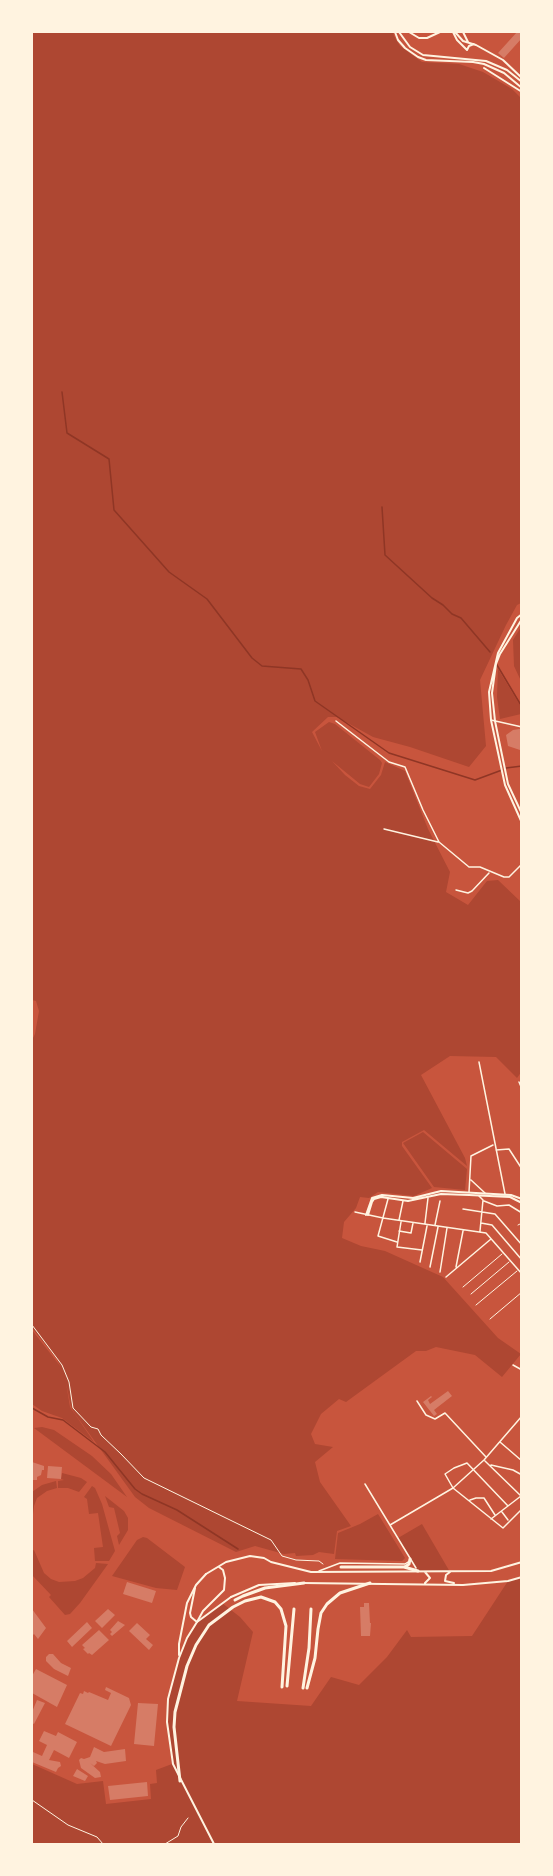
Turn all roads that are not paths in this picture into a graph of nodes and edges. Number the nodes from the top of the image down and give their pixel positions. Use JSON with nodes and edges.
{"nodes":[{"id":1,"x":394,"y":32,"type":"edge"},
{"id":2,"x":399,"y":32,"type":"edge"},
{"id":3,"x":409,"y":32,"type":"edge"},
{"id":4,"x":440,"y":32,"type":"edge"},
{"id":5,"x":454,"y":32,"type":"edge"},
{"id":6,"x":463,"y":32,"type":"edge"},
{"id":7,"x":468,"y":42,"type":"junction"},
{"id":8,"x":476,"y":45,"type":"junction"},
{"id":9,"x":484,"y":68,"type":"dead end"},
{"id":10,"x":522,"y":80,"type":"edge"},
{"id":11,"x":522,"y":88,"type":"edge"},
{"id":12,"x":522,"y":92,"type":"edge"},
{"id":13,"x":522,"y":614,"type":"edge"},
{"id":14,"x":522,"y":619,"type":"edge"},
{"id":15,"x":493,"y":720,"type":"junction"},
{"id":16,"x":336,"y":722,"type":"dead end"},
{"id":17,"x":522,"y":727,"type":"edge"},
{"id":18,"x":522,"y":814,"type":"edge"},
{"id":19,"x":522,"y":823,"type":"edge"},
{"id":20,"x":384,"y":829,"type":"dead end"},
{"id":21,"x":439,"y":842,"type":"junction"},
{"id":22,"x":522,"y":864,"type":"edge"},
{"id":23,"x":490,"y":872,"type":"junction"},
{"id":24,"x":456,"y":890,"type":"dead end"},
{"id":25,"x":478,"y":1062,"type":"dead end"},
{"id":26,"x":519,"y":1082,"type":"dead end"},
{"id":27,"x":522,"y":1089,"type":"edge"},
{"id":28,"x":494,"y":1145,"type":"junction"},
{"id":29,"x":495,"y":1150,"type":"junction"},
{"id":30,"x":522,"y":1169,"type":"edge"},
{"id":31,"x":470,"y":1180,"type":"junction"},
{"id":32,"x":469,"y":1192,"type":"junction"},
{"id":33,"x":476,"y":1194,"type":"junction"},
{"id":34,"x":486,"y":1194,"type":"junction"},
{"id":35,"x":505,"y":1195,"type":"junction"},
{"id":36,"x":428,"y":1196,"type":"junction"},
{"id":37,"x":389,"y":1197,"type":"junction"},
{"id":38,"x":403,"y":1199,"type":"junction"},
{"id":39,"x":483,"y":1200,"type":"junction"},
{"id":40,"x":440,"y":1201,"type":"dead end"},
{"id":41,"x":522,"y":1201,"type":"edge"},
{"id":42,"x":463,"y":1209,"type":"dead end"},
{"id":43,"x":355,"y":1212,"type":"dead end"},
{"id":44,"x":483,"y":1212,"type":"junction"},
{"id":45,"x":522,"y":1213,"type":"edge"},
{"id":46,"x":367,"y":1215,"type":"junction"},
{"id":47,"x":383,"y":1218,"type":"junction"},
{"id":48,"x":400,"y":1221,"type":"junction"},
{"id":49,"x":413,"y":1223,"type":"junction"},
{"id":50,"x":481,"y":1223,"type":"junction"},
{"id":51,"x":522,"y":1223,"type":"edge"},
{"id":52,"x":426,"y":1225,"type":"junction"},
{"id":53,"x":518,"y":1225,"type":"dead end"},
{"id":54,"x":436,"y":1226,"type":"junction"},
{"id":55,"x":447,"y":1228,"type":"junction"},
{"id":56,"x":463,"y":1230,"type":"junction"},
{"id":57,"x":399,"y":1231,"type":"junction"},
{"id":58,"x":480,"y":1232,"type":"junction"},
{"id":59,"x":491,"y":1239,"type":"junction"},
{"id":60,"x":397,"y":1242,"type":"junction"},
{"id":61,"x":522,"y":1245,"type":"edge"},
{"id":62,"x":422,"y":1250,"type":"junction"},
{"id":63,"x":504,"y":1252,"type":"junction"},
{"id":64,"x":522,"y":1260,"type":"edge"},
{"id":65,"x":511,"y":1261,"type":"junction"},
{"id":66,"x":420,"y":1262,"type":"dead end"},
{"id":67,"x":522,"y":1266,"type":"edge"},
{"id":68,"x":430,"y":1267,"type":"dead end"},
{"id":69,"x":456,"y":1268,"type":"junction"},
{"id":70,"x":518,"y":1270,"type":"junction"},
{"id":71,"x":440,"y":1272,"type":"dead end"},
{"id":72,"x":522,"y":1274,"type":"edge"},
{"id":73,"x":446,"y":1277,"type":"dead end"},
{"id":74,"x":463,"y":1287,"type":"dead end"},
{"id":75,"x":522,"y":1292,"type":"edge"},
{"id":76,"x":471,"y":1294,"type":"dead end"},
{"id":77,"x":476,"y":1305,"type":"dead end"},
{"id":78,"x":490,"y":1319,"type":"dead end"},
{"id":79,"x":513,"y":1365,"type":"dead end"},
{"id":80,"x":522,"y":1370,"type":"edge"},
{"id":81,"x":417,"y":1401,"type":"dead end"},
{"id":82,"x":522,"y":1416,"type":"edge"},
{"id":83,"x":500,"y":1442,"type":"junction"},
{"id":84,"x":486,"y":1459,"type":"junction"},
{"id":85,"x":522,"y":1461,"type":"edge"},
{"id":86,"x":489,"y":1464,"type":"junction"},
{"id":87,"x":474,"y":1470,"type":"junction"},
{"id":88,"x":522,"y":1475,"type":"edge"},
{"id":89,"x":365,"y":1484,"type":"dead end"},
{"id":90,"x":453,"y":1488,"type":"junction"},
{"id":91,"x":521,"y":1496,"type":"edge"},
{"id":92,"x":469,"y":1501,"type":"junction"},
{"id":93,"x":508,"y":1506,"type":"junction"},
{"id":94,"x":522,"y":1509,"type":"edge"},
{"id":95,"x":502,"y":1511,"type":"junction"},
{"id":96,"x":496,"y":1515,"type":"junction"},
{"id":97,"x":491,"y":1519,"type":"junction"},
{"id":98,"x":510,"y":1521,"type":"junction"},
{"id":99,"x":390,"y":1525,"type":"junction"},
{"id":100,"x":410,"y":1559,"type":"junction"},
{"id":101,"x":522,"y":1562,"type":"edge"},
{"id":102,"x":517,"y":1564,"type":"junction"},
{"id":103,"x":218,"y":1566,"type":"junction"},
{"id":104,"x":341,"y":1567,"type":"dead end"},
{"id":105,"x":404,"y":1567,"type":"junction"},
{"id":106,"x":522,"y":1567,"type":"edge"},
{"id":107,"x":319,"y":1571,"type":"junction"},
{"id":108,"x":418,"y":1571,"type":"junction"},
{"id":109,"x":424,"y":1572,"type":"junction"},
{"id":110,"x":450,"y":1572,"type":"junction"},
{"id":111,"x":521,"y":1577,"type":"edge"},
{"id":112,"x":304,"y":1583,"type":"junction"},
{"id":113,"x":370,"y":1583,"type":"junction"},
{"id":114,"x":422,"y":1584,"type":"junction"},
{"id":115,"x":196,"y":1585,"type":"junction"},
{"id":116,"x":457,"y":1585,"type":"junction"},
{"id":117,"x":235,"y":1600,"type":"dead end"},
{"id":118,"x":294,"y":1609,"type":"dead end"},
{"id":119,"x":310,"y":1610,"type":"dead end"},
{"id":120,"x":197,"y":1622,"type":"junction"},
{"id":121,"x":179,"y":1658,"type":"junction"},
{"id":122,"x":180,"y":1781,"type":"junction"},
{"id":123,"x":214,"y":1845,"type":"edge"}],
"edges":[{"from":1,"to":11,"type":"main road"},
{"from":2,"to":10,"type":"main road"},
{"from":3,"to":4,"type":"main road"},
{"from":5,"to":7,"type":"main road"},
{"from":5,"to":8,"type":"main road"},
{"from":6,"to":7,"type":"main road"},
{"from":7,"to":8,"type":"main road"},
{"from":8,"to":10,"type":"main road"},
{"from":9,"to":12,"type":"main road"},
{"from":13,"to":15,"type":"main road"},
{"from":14,"to":15,"type":"main road"},
{"from":15,"to":17,"type":"street"},
{"from":15,"to":18,"type":"main road"},
{"from":15,"to":19,"type":"main road"},
{"from":16,"to":21,"type":"street"},
{"from":20,"to":21,"type":"street"},
{"from":21,"to":23,"type":"street"},
{"from":22,"to":23,"type":"street"},
{"from":23,"to":24,"type":"street"},
{"from":25,"to":28,"type":"street"},
{"from":26,"to":27,"type":"street"},
{"from":28,"to":29,"type":"street"},
{"from":28,"to":31,"type":"street"},
{"from":29,"to":30,"type":"street"},
{"from":29,"to":35,"type":"street"},
{"from":31,"to":32,"type":"street"},
{"from":31,"to":34,"type":"street"},
{"from":32,"to":33,"type":"main road"},
{"from":32,"to":36,"type":"main road"},
{"from":33,"to":34,"type":"main road"},
{"from":33,"to":36,"type":"main road"},
{"from":33,"to":39,"type":"street"},
{"from":34,"to":35,"type":"main road"},
{"from":34,"to":41,"type":"main road"},
{"from":35,"to":41,"type":"main road"},
{"from":36,"to":38,"type":"main road"},
{"from":36,"to":52,"type":"street"},
{"from":37,"to":38,"type":"main road"},
{"from":37,"to":46,"type":"main road"},
{"from":37,"to":47,"type":"street"},
{"from":38,"to":48,"type":"street"},
{"from":39,"to":44,"type":"street"},
{"from":39,"to":45,"type":"street"},
{"from":40,"to":54,"type":"street"},
{"from":42,"to":44,"type":"street"},
{"from":43,"to":46,"type":"street"},
{"from":44,"to":50,"type":"street"},
{"from":44,"to":61,"type":"street"},
{"from":46,"to":47,"type":"street"},
{"from":47,"to":48,"type":"street"},
{"from":47,"to":60,"type":"street"},
{"from":48,"to":49,"type":"street"},
{"from":48,"to":57,"type":"street"},
{"from":49,"to":52,"type":"street"},
{"from":49,"to":57,"type":"street"},
{"from":50,"to":58,"type":"street"},
{"from":50,"to":64,"type":"street"},
{"from":51,"to":53,"type":"lane"},
{"from":52,"to":54,"type":"street"},
{"from":52,"to":62,"type":"street"},
{"from":54,"to":55,"type":"street"},
{"from":54,"to":68,"type":"street"},
{"from":55,"to":56,"type":"street"},
{"from":55,"to":71,"type":"street"},
{"from":56,"to":58,"type":"street"},
{"from":56,"to":69,"type":"street"},
{"from":57,"to":60,"type":"street"},
{"from":58,"to":59,"type":"street"},
{"from":59,"to":63,"type":"street"},
{"from":59,"to":69,"type":"street"},
{"from":60,"to":62,"type":"street"},
{"from":62,"to":66,"type":"street"},
{"from":63,"to":65,"type":"street"},
{"from":63,"to":74,"type":"lane"},
{"from":65,"to":70,"type":"street"},
{"from":65,"to":76,"type":"lane"},
{"from":67,"to":70,"type":"street"},
{"from":69,"to":73,"type":"street"},
{"from":70,"to":72,"type":"street"},
{"from":70,"to":77,"type":"lane"},
{"from":75,"to":78,"type":"lane"},
{"from":79,"to":80,"type":"street"},
{"from":81,"to":84,"type":"street"},
{"from":82,"to":83,"type":"street"},
{"from":83,"to":84,"type":"street"},
{"from":83,"to":85,"type":"street"},
{"from":84,"to":86,"type":"street"},
{"from":84,"to":87,"type":"street"},
{"from":86,"to":88,"type":"street"},
{"from":86,"to":91,"type":"street"},
{"from":87,"to":90,"type":"street"},
{"from":87,"to":90,"type":"street"},
{"from":87,"to":93,"type":"street"},
{"from":89,"to":99,"type":"street"},
{"from":90,"to":92,"type":"street"},
{"from":90,"to":99,"type":"street"},
{"from":91,"to":93,"type":"street"},
{"from":92,"to":96,"type":"street"},
{"from":92,"to":97,"type":"street"},
{"from":93,"to":95,"type":"street"},
{"from":94,"to":98,"type":"street"},
{"from":95,"to":96,"type":"street"},
{"from":95,"to":98,"type":"street"},
{"from":96,"to":97,"type":"street"},
{"from":97,"to":98,"type":"street"},
{"from":99,"to":100,"type":"street"},
{"from":100,"to":105,"type":"highway"},
{"from":100,"to":107,"type":"street"},
{"from":100,"to":108,"type":"street"},
{"from":101,"to":102,"type":"main road"},
{"from":102,"to":106,"type":"main road"},
{"from":102,"to":110,"type":"main road"},
{"from":103,"to":107,"type":"main road"},
{"from":103,"to":115,"type":"main road"},
{"from":103,"to":120,"type":"main road"},
{"from":104,"to":105,"type":"highway"},
{"from":105,"to":108,"type":"highway"},
{"from":107,"to":108,"type":"main road"},
{"from":108,"to":109,"type":"main road"},
{"from":109,"to":110,"type":"main road"},
{"from":109,"to":114,"type":"main road"},
{"from":110,"to":116,"type":"main road"},
{"from":111,"to":116,"type":"main road"},
{"from":112,"to":113,"type":"main road"},
{"from":112,"to":117,"type":"highway"},
{"from":112,"to":120,"type":"main road"},
{"from":113,"to":114,"type":"main road"},
{"from":113,"to":119,"type":"highway"},
{"from":114,"to":116,"type":"main road"},
{"from":115,"to":120,"type":"main road"},
{"from":115,"to":121,"type":"main road"},
{"from":118,"to":122,"type":"highway"},
{"from":120,"to":121,"type":"main road"},
{"from":121,"to":122,"type":"main road"},
{"from":122,"to":123,"type":"main road"}]}
